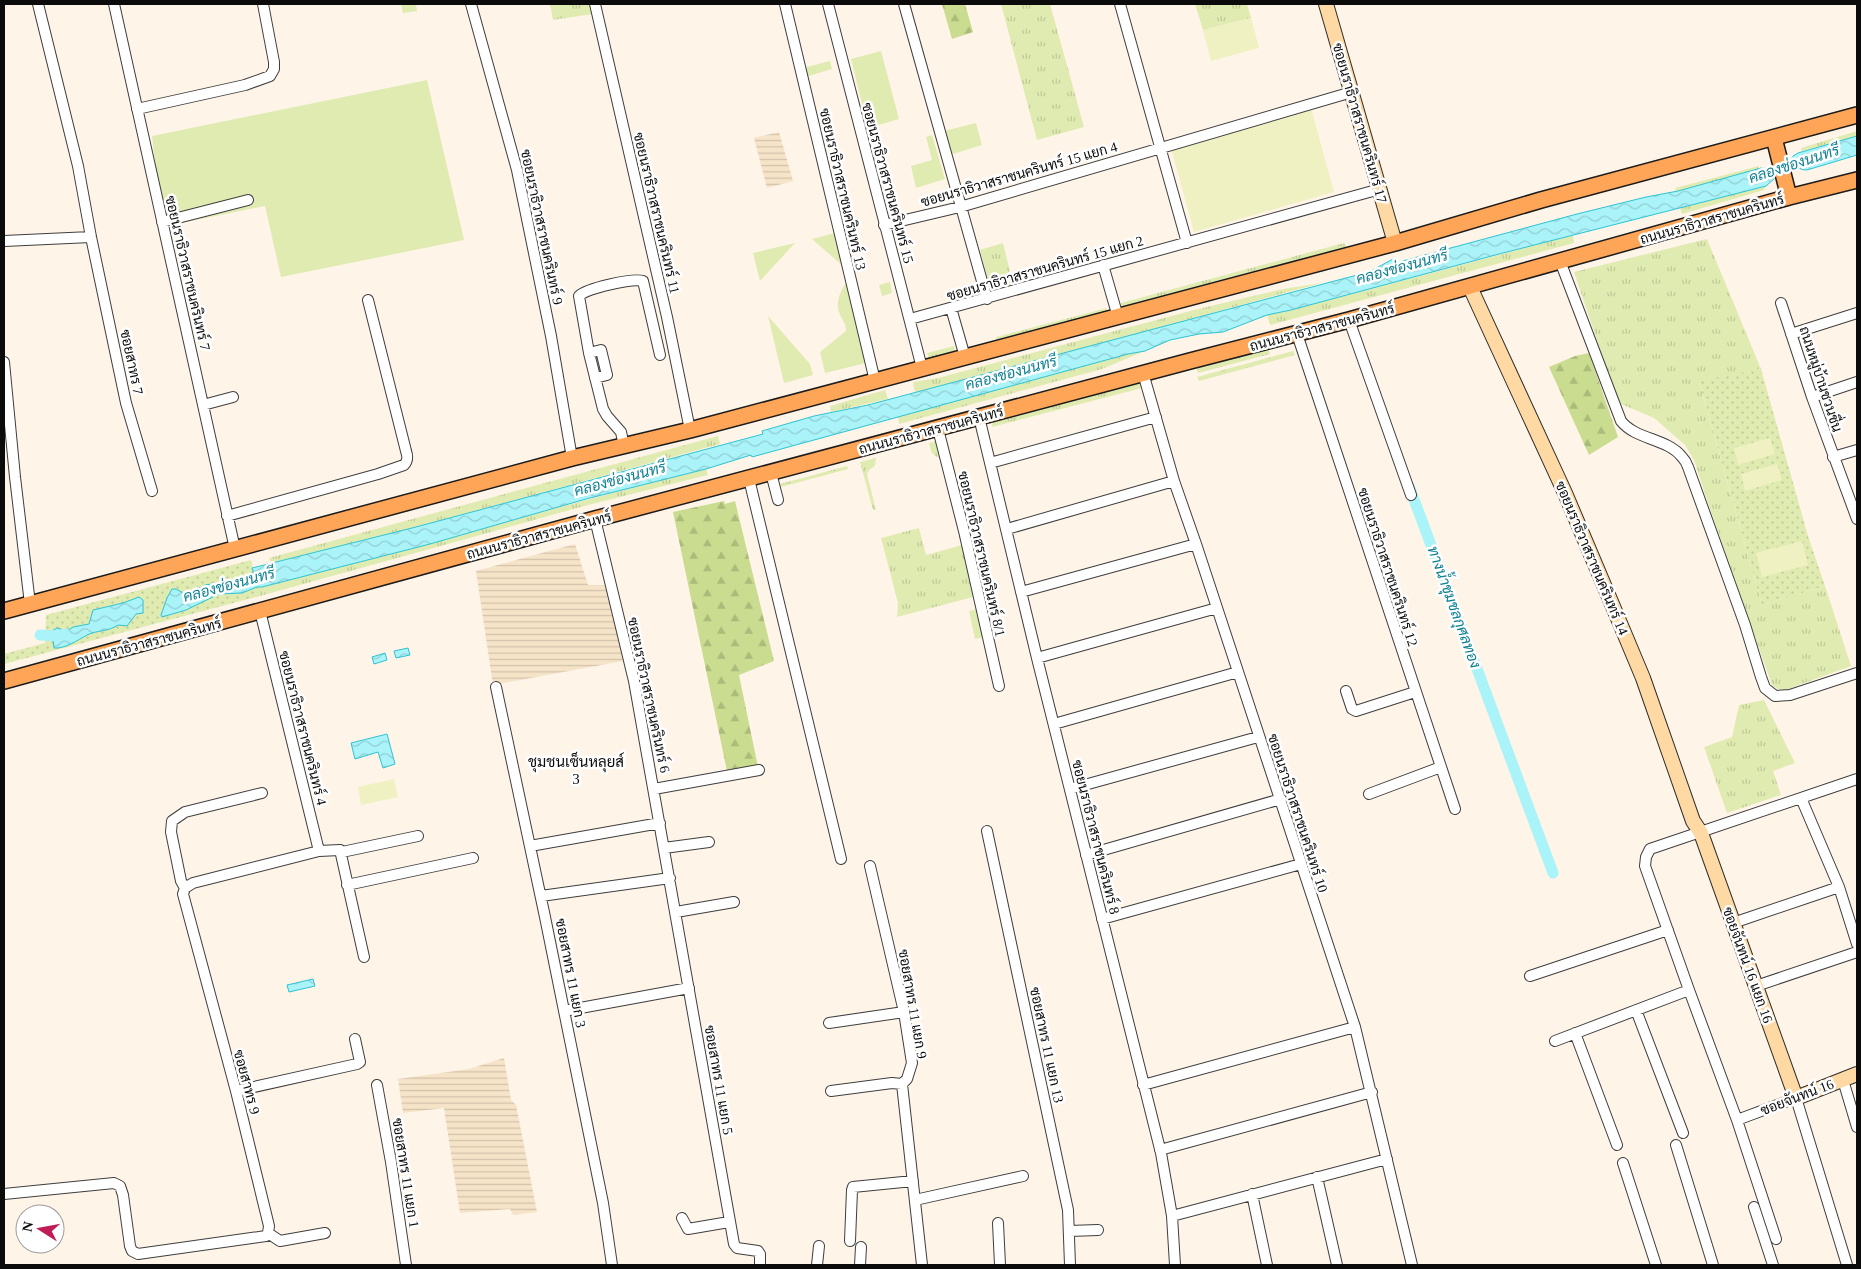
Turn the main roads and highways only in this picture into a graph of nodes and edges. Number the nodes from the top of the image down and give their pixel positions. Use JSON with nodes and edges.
{"nodes":[{"id":1,"x":1857,"y":115,"type":"edge"},
{"id":2,"x":1774,"y":138,"type":"junction"},
{"id":3,"x":1857,"y":180,"type":"edge"},
{"id":4,"x":1789,"y":197,"type":"junction"},
{"id":5,"x":4,"y":611,"type":"edge"},
{"id":6,"x":4,"y":680,"type":"edge"}],
"edges":[{"from":1,"to":2,"type":"main road"},
{"from":2,"to":4,"type":"main road"},
{"from":2,"to":5,"type":"main road"},
{"from":3,"to":4,"type":"main road","name":"ถนนนราธิวาสราชนครินทร์"},
{"from":4,"to":6,"type":"main road","name":"ถนนนราธิวาสราชนครินทร์"}]}
